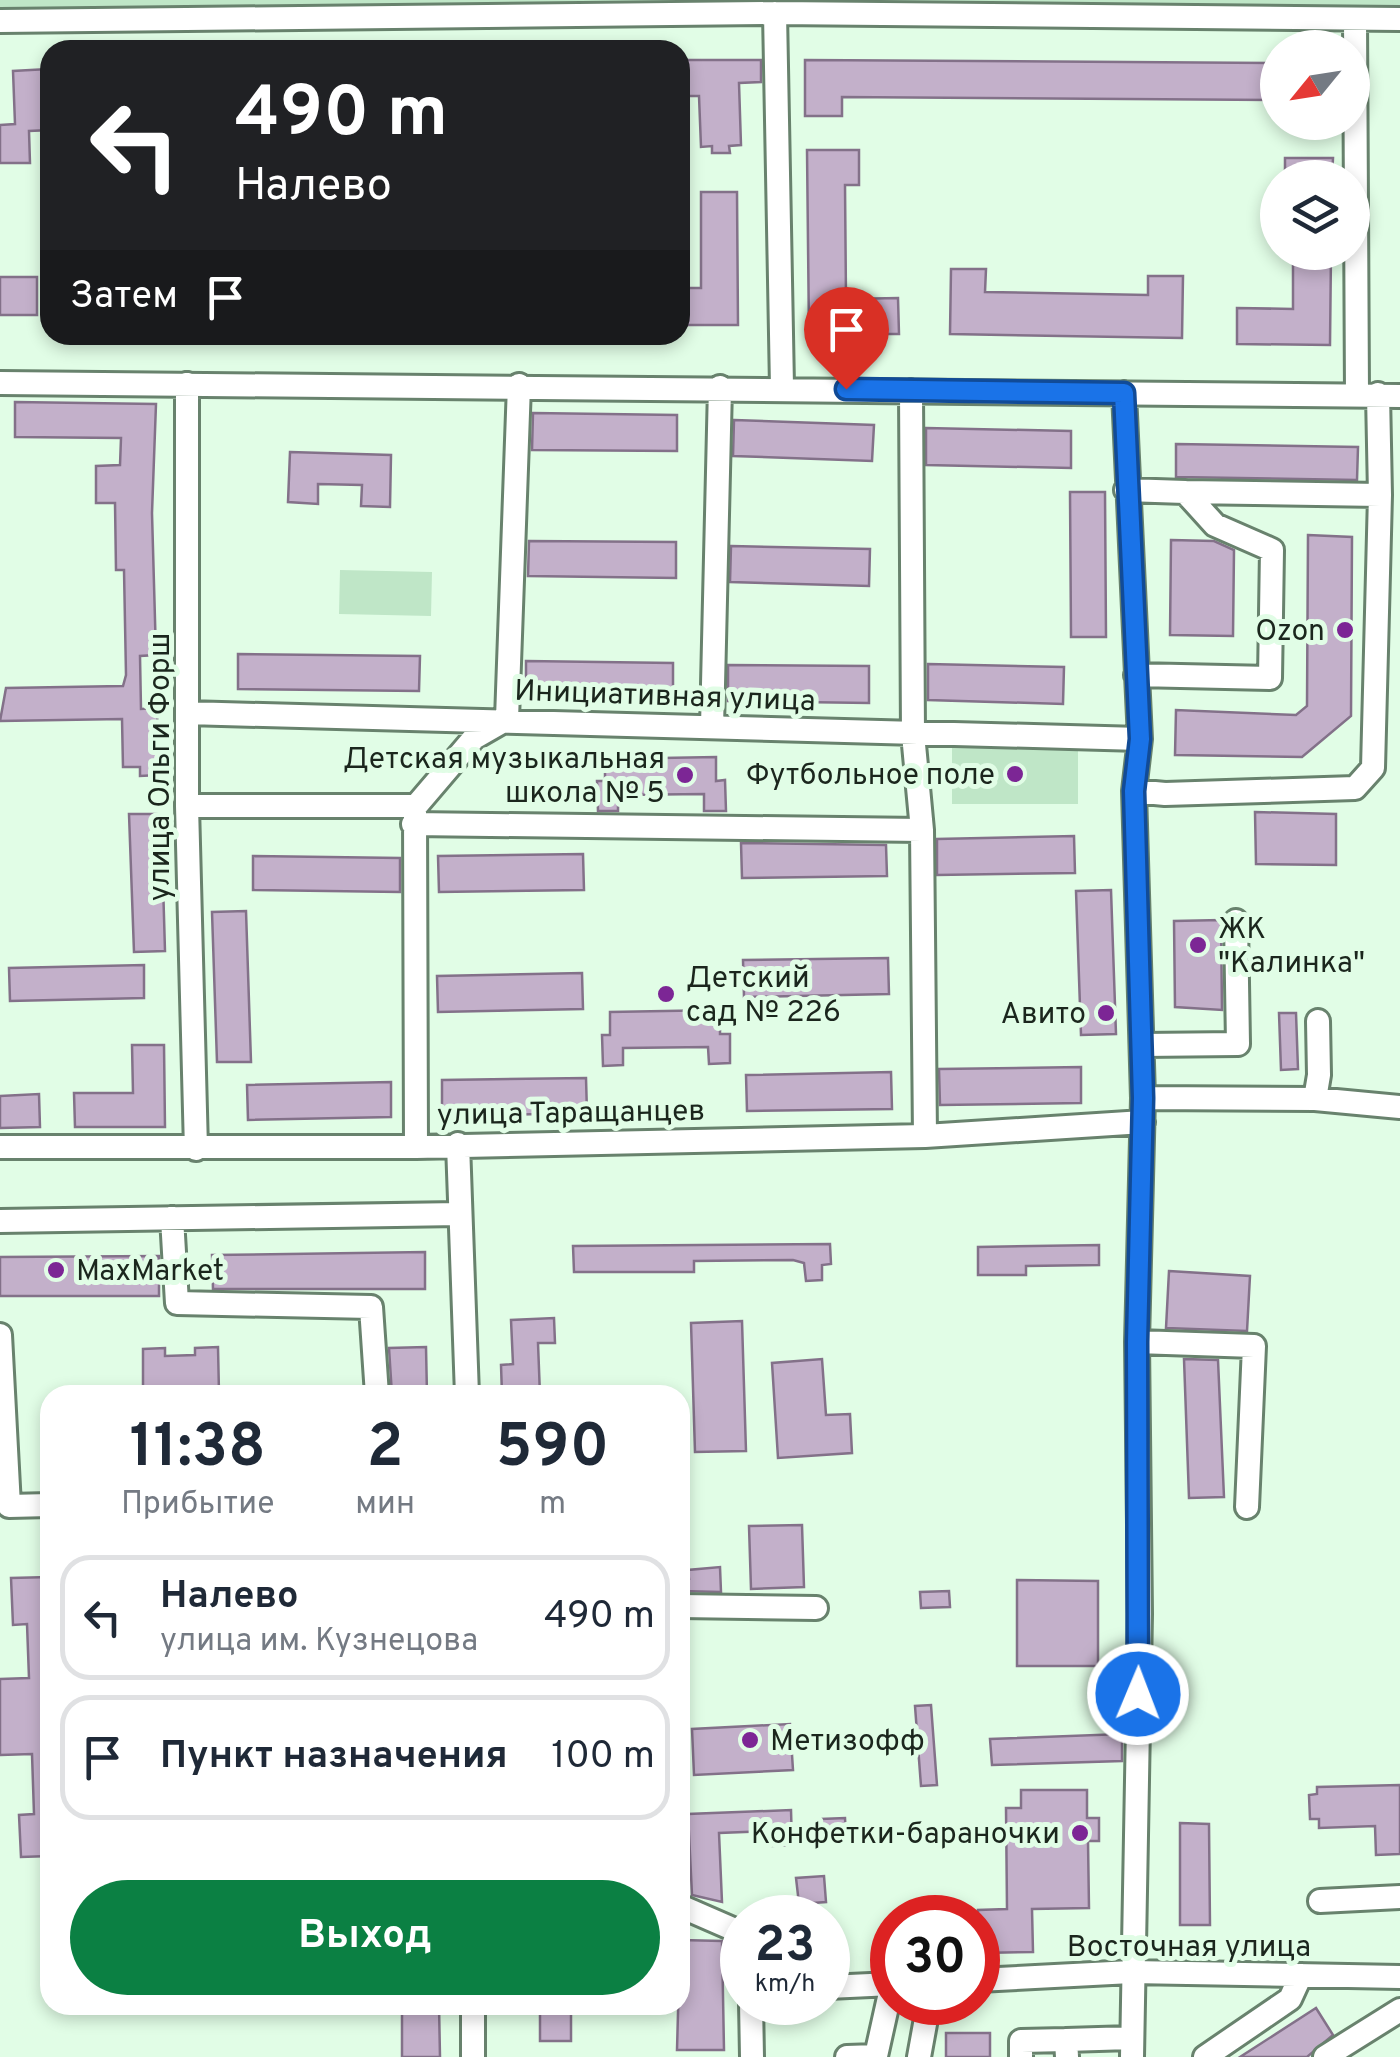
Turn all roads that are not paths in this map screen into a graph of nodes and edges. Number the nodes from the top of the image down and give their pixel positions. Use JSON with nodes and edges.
{"nodes":[{"id":1,"x":775,"y":13,"type":"junction"},
{"id":2,"x":1355,"y":19,"type":"junction"},
{"id":3,"x":1400,"y":19,"type":"edge"},
{"id":4,"x":0,"y":21,"type":"edge"},
{"id":5,"x":0,"y":383,"type":"edge"},
{"id":6,"x":188,"y":384,"type":"junction"},
{"id":7,"x":519,"y":385,"type":"junction"},
{"id":8,"x":720,"y":387,"type":"junction"},
{"id":9,"x":782,"y":388,"type":"junction"},
{"id":10,"x":911,"y":391,"type":"junction"},
{"id":11,"x":1124,"y":393,"type":"junction"},
{"id":12,"x":1378,"y":394,"type":"edge"},
{"id":13,"x":1126,"y":490,"type":"junction"},
{"id":14,"x":1185,"y":492,"type":"junction"},
{"id":15,"x":1380,"y":495,"type":"junction"},
{"id":16,"x":1136,"y":675,"type":"junction"},
{"id":17,"x":187,"y":714,"type":"junction"},
{"id":18,"x":507,"y":719,"type":"junction"},
{"id":19,"x":712,"y":727,"type":"junction"},
{"id":20,"x":913,"y":734,"type":"junction"},
{"id":21,"x":1140,"y":739,"type":"junction"},
{"id":22,"x":1134,"y":791,"type":"junction"},
{"id":23,"x":187,"y":806,"type":"junction"},
{"id":24,"x":414,"y":815,"type":"junction"},
{"id":25,"x":922,"y":830,"type":"junction"},
{"id":26,"x":1236,"y":921,"type":"dead end"},
{"id":27,"x":1318,"y":1021,"type":"dead end"},
{"id":28,"x":1142,"y":1045,"type":"junction"},
{"id":29,"x":1143,"y":1098,"type":"junction"},
{"id":30,"x":1314,"y":1099,"type":"junction"},
{"id":31,"x":1400,"y":1107,"type":"edge"},
{"id":32,"x":1143,"y":1122,"type":"junction"},
{"id":33,"x":925,"y":1136,"type":"junction"},
{"id":34,"x":458,"y":1144,"type":"junction"},
{"id":35,"x":0,"y":1147,"type":"edge"},
{"id":36,"x":416,"y":1147,"type":"junction"},
{"id":37,"x":196,"y":1148,"type":"junction"},
{"id":38,"x":459,"y":1214,"type":"junction"},
{"id":39,"x":172,"y":1218,"type":"junction"},
{"id":40,"x":0,"y":1220,"type":"edge"},
{"id":41,"x":0,"y":1335,"type":"edge"},
{"id":42,"x":1137,"y":1342,"type":"junction"},
{"id":43,"x":376,"y":1385,"type":"edge"},
{"id":44,"x":467,"y":1385,"type":"edge"},
{"id":45,"x":40,"y":1505,"type":"edge"},
{"id":46,"x":1247,"y":1507,"type":"dead end"},
{"id":47,"x":690,"y":1606,"type":"edge"},
{"id":48,"x":816,"y":1608,"type":"dead end"},
{"id":49,"x":1400,"y":1898,"type":"edge"},
{"id":50,"x":1320,"y":1901,"type":"dead end"},
{"id":51,"x":690,"y":1910,"type":"edge"},
{"id":52,"x":720,"y":1923,"type":"edge"},
{"id":53,"x":1131,"y":1972,"type":"junction"},
{"id":54,"x":1301,"y":1975,"type":"junction"},
{"id":55,"x":1400,"y":1976,"type":"edge"},
{"id":56,"x":1000,"y":1979,"type":"edge"},
{"id":57,"x":1400,"y":2010,"type":"edge"},
{"id":58,"x":473,"y":2015,"type":"edge"},
{"id":59,"x":751,"y":2025,"type":"edge"},
{"id":60,"x":883,"y":2025,"type":"edge"},
{"id":61,"x":924,"y":2025,"type":"edge"},
{"id":62,"x":1132,"y":2047,"type":"edge"},
{"id":63,"x":1066,"y":2048,"type":"edge"},
{"id":64,"x":473,"y":2057,"type":"edge"},
{"id":65,"x":752,"y":2057,"type":"edge"},
{"id":66,"x":847,"y":2057,"type":"edge"},
{"id":67,"x":918,"y":2057,"type":"edge"},
{"id":68,"x":1021,"y":2057,"type":"edge"},
{"id":69,"x":1204,"y":2057,"type":"edge"},
{"id":70,"x":1324,"y":2057,"type":"edge"}],
"edges":[{"from":1,"to":2,"type":"street"},
{"from":1,"to":4,"type":"street"},
{"from":1,"to":9,"type":"street"},
{"from":2,"to":3,"type":"street"},
{"from":2,"to":12,"type":"street"},
{"from":5,"to":6,"type":"street"},
{"from":6,"to":7,"type":"street"},
{"from":6,"to":17,"type":"street","name":"улица Ольги Форш"},
{"from":7,"to":8,"type":"street"},
{"from":7,"to":18,"type":"street"},
{"from":8,"to":9,"type":"street"},
{"from":8,"to":19,"type":"street"},
{"from":9,"to":10,"type":"street"},
{"from":10,"to":11,"type":"street"},
{"from":10,"to":20,"type":"street"},
{"from":11,"to":12,"type":"street"},
{"from":11,"to":13,"type":"street"},
{"from":12,"to":15,"type":"street"},
{"from":13,"to":14,"type":"street"},
{"from":13,"to":16,"type":"street"},
{"from":14,"to":15,"type":"street"},
{"from":14,"to":16,"type":"street"},
{"from":15,"to":22,"type":"street"},
{"from":16,"to":21,"type":"street"},
{"from":17,"to":18,"type":"street","name":"Инициативная улица"},
{"from":17,"to":23,"type":"street","name":"улица Ольги Форш"},
{"from":18,"to":19,"type":"street","name":"Инициативная улица"},
{"from":18,"to":24,"type":"street"},
{"from":19,"to":20,"type":"street","name":"Инициативная улица"},
{"from":20,"to":21,"type":"street","name":"Инициативная улица"},
{"from":20,"to":25,"type":"street"},
{"from":21,"to":22,"type":"street"},
{"from":22,"to":28,"type":"street"},
{"from":23,"to":24,"type":"street"},
{"from":23,"to":37,"type":"street","name":"улица Ольги Форш"},
{"from":24,"to":25,"type":"street"},
{"from":24,"to":36,"type":"street"},
{"from":25,"to":33,"type":"street"},
{"from":26,"to":28,"type":"street"},
{"from":27,"to":30,"type":"street"},
{"from":28,"to":29,"type":"street"},
{"from":29,"to":30,"type":"street"},
{"from":29,"to":32,"type":"street"},
{"from":30,"to":31,"type":"street"},
{"from":32,"to":33,"type":"street","name":"улица Таращанцев"},
{"from":32,"to":42,"type":"street"},
{"from":33,"to":34,"type":"street","name":"улица Таращанцев"},
{"from":34,"to":36,"type":"street","name":"улица Таращанцев"},
{"from":34,"to":38,"type":"street"},
{"from":35,"to":37,"type":"street","name":"улица Таращанцев"},
{"from":36,"to":37,"type":"street","name":"улица Таращанцев"},
{"from":38,"to":39,"type":"street"},
{"from":38,"to":44,"type":"street"},
{"from":39,"to":40,"type":"street"},
{"from":39,"to":43,"type":"street"},
{"from":41,"to":45,"type":"street"},
{"from":42,"to":46,"type":"street"},
{"from":42,"to":53,"type":"street"},
{"from":47,"to":48,"type":"street"},
{"from":49,"to":50,"type":"street"},
{"from":51,"to":52,"type":"street"},
{"from":53,"to":54,"type":"street","name":"Восточная улица"},
{"from":53,"to":56,"type":"street","name":"Восточная улица"},
{"from":53,"to":62,"type":"street"},
{"from":54,"to":55,"type":"street","name":"Восточная улица"},
{"from":54,"to":69,"type":"street"},
{"from":57,"to":70,"type":"street"},
{"from":58,"to":64,"type":"street"},
{"from":59,"to":65,"type":"street"},
{"from":60,"to":66,"type":"street"},
{"from":61,"to":67,"type":"street"},
{"from":62,"to":63,"type":"street"},
{"from":63,"to":68,"type":"street"}]}
